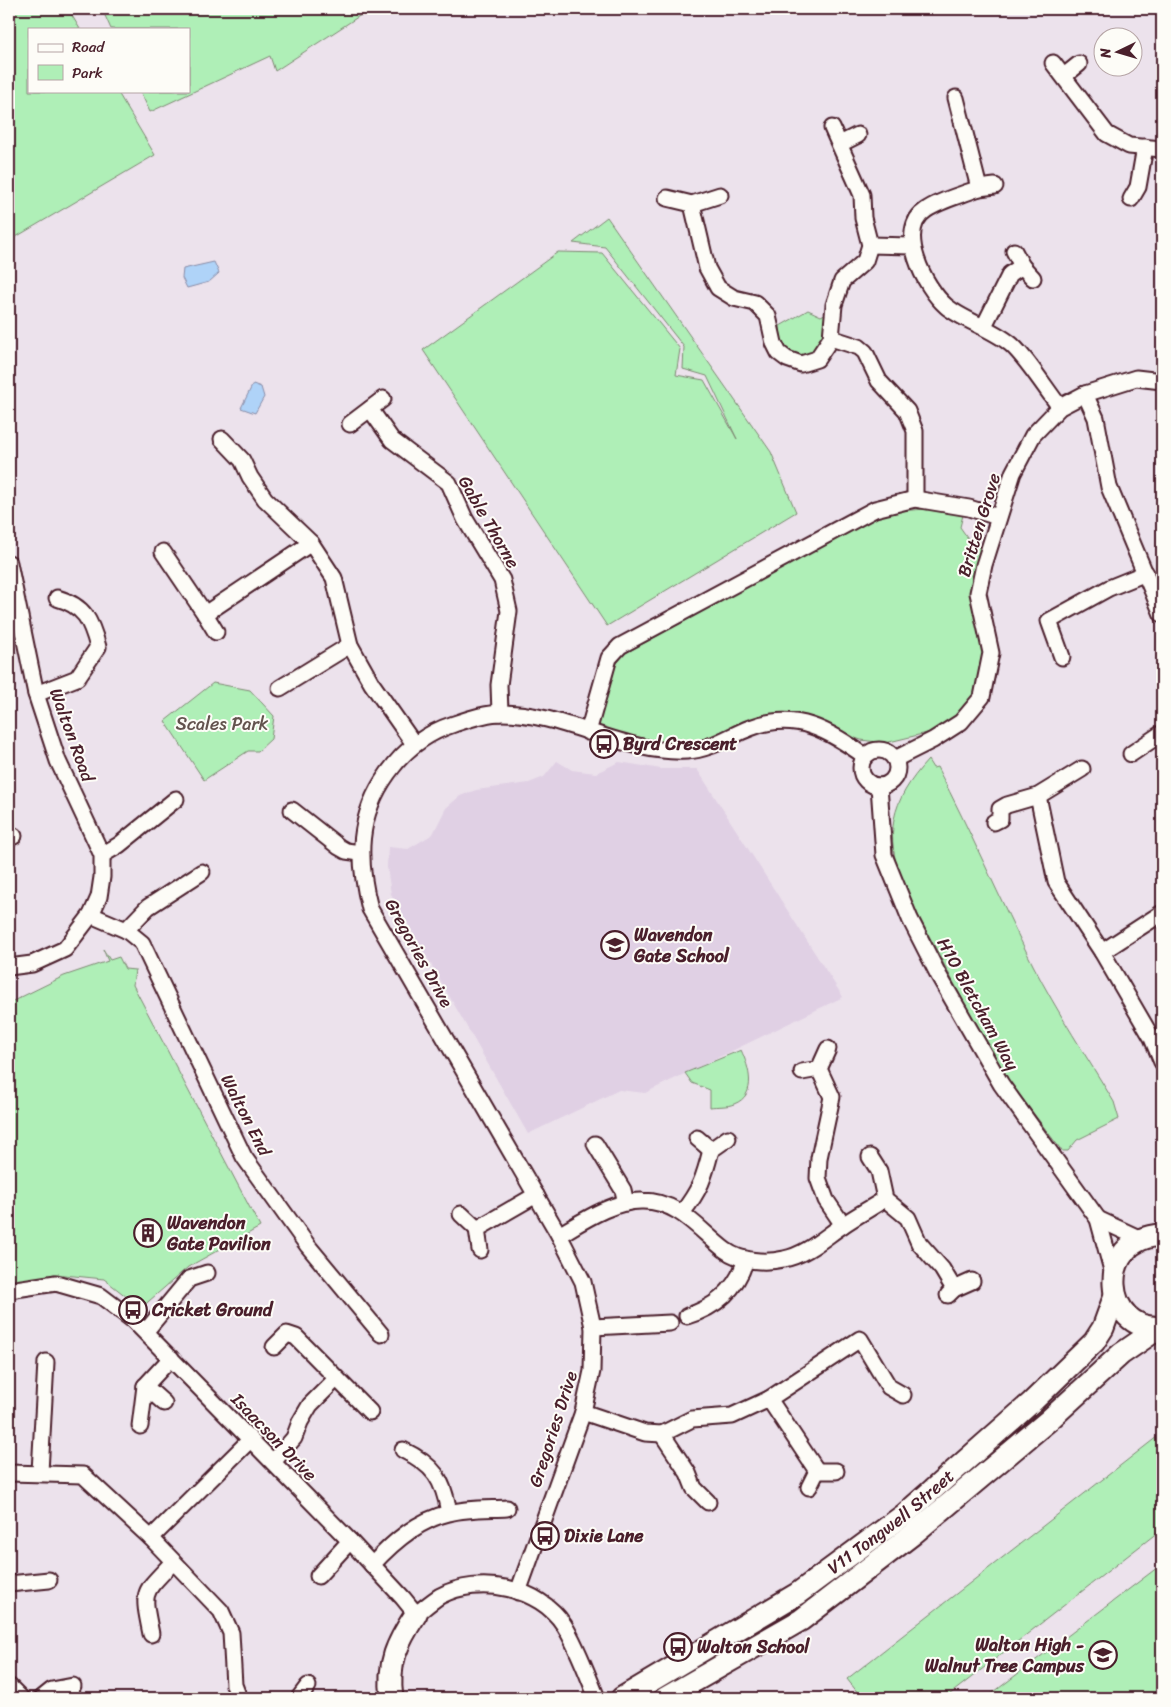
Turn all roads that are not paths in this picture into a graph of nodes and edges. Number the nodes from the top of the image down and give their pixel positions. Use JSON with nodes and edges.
{"nodes":[{"id":1,"x":1053,"y":63,"type":"dead end"},
{"id":2,"x":1079,"y":64,"type":"dead end"},
{"id":3,"x":1064,"y":76,"type":"junction"},
{"id":4,"x":956,"y":98,"type":"dead end"},
{"id":5,"x":832,"y":128,"type":"dead end"},
{"id":6,"x":858,"y":135,"type":"dead end"},
{"id":7,"x":840,"y":144,"type":"junction"},
{"id":8,"x":1145,"y":148,"type":"junction"},
{"id":9,"x":1162,"y":149,"type":"edge"},
{"id":10,"x":995,"y":186,"type":"dead end"},
{"id":11,"x":978,"y":188,"type":"junction"},
{"id":12,"x":720,"y":195,"type":"dead end"},
{"id":13,"x":667,"y":198,"type":"dead end"},
{"id":14,"x":1131,"y":199,"type":"dead end"},
{"id":15,"x":692,"y":204,"type":"junction"},
{"id":16,"x":870,"y":245,"type":"junction"},
{"id":17,"x":911,"y":246,"type":"junction"},
{"id":18,"x":1014,"y":251,"type":"dead end"},
{"id":19,"x":1022,"y":266,"type":"junction"},
{"id":20,"x":1033,"y":278,"type":"dead end"},
{"id":21,"x":984,"y":326,"type":"junction"},
{"id":22,"x":832,"y":338,"type":"junction"},
{"id":23,"x":1162,"y":381,"type":"edge"},
{"id":24,"x":1085,"y":394,"type":"junction"},
{"id":25,"x":383,"y":399,"type":"dead end"},
{"id":26,"x":1060,"y":407,"type":"junction"},
{"id":27,"x":370,"y":408,"type":"junction"},
{"id":28,"x":350,"y":424,"type":"dead end"},
{"id":29,"x":222,"y":439,"type":"dead end"},
{"id":30,"x":915,"y":499,"type":"junction"},
{"id":31,"x":998,"y":517,"type":"junction"},
{"id":32,"x":311,"y":543,"type":"junction"},
{"id":33,"x":163,"y":552,"type":"dead end"},
{"id":34,"x":9,"y":563,"type":"edge"},
{"id":35,"x":1146,"y":573,"type":"junction"},
{"id":36,"x":57,"y":598,"type":"dead end"},
{"id":37,"x":205,"y":614,"type":"junction"},
{"id":38,"x":1162,"y":614,"type":"edge"},
{"id":39,"x":216,"y":632,"type":"dead end"},
{"id":40,"x":350,"y":645,"type":"junction"},
{"id":41,"x":1062,"y":657,"type":"dead end"},
{"id":42,"x":280,"y":688,"type":"dead end"},
{"id":43,"x":36,"y":694,"type":"junction"},
{"id":44,"x":500,"y":713,"type":"junction"},
{"id":45,"x":588,"y":732,"type":"junction"},
{"id":46,"x":1160,"y":740,"type":"edge"},
{"id":47,"x":414,"y":744,"type":"junction"},
{"id":48,"x":1131,"y":754,"type":"dead end"},
{"id":49,"x":866,"y":756,"type":"junction"},
{"id":50,"x":895,"y":759,"type":"junction"},
{"id":51,"x":1082,"y":769,"type":"dead end"},
{"id":52,"x":879,"y":786,"type":"junction"},
{"id":53,"x":1038,"y":796,"type":"junction"},
{"id":54,"x":176,"y":799,"type":"dead end"},
{"id":55,"x":292,"y":810,"type":"dead end"},
{"id":56,"x":994,"y":822,"type":"dead end"},
{"id":57,"x":360,"y":853,"type":"junction"},
{"id":58,"x":102,"y":855,"type":"junction"},
{"id":59,"x":202,"y":872,"type":"dead end"},
{"id":60,"x":1162,"y":913,"type":"edge"},
{"id":61,"x":91,"y":915,"type":"junction"},
{"id":62,"x":126,"y":930,"type":"junction"},
{"id":63,"x":1102,"y":952,"type":"junction"},
{"id":64,"x":9,"y":967,"type":"edge"},
{"id":65,"x":1157,"y":1035,"type":"edge"},
{"id":66,"x":828,"y":1049,"type":"dead end"},
{"id":67,"x":1162,"y":1062,"type":"edge"},
{"id":68,"x":819,"y":1069,"type":"junction"},
{"id":69,"x":802,"y":1072,"type":"dead end"},
{"id":70,"x":697,"y":1138,"type":"dead end"},
{"id":71,"x":728,"y":1138,"type":"dead end"},
{"id":72,"x":595,"y":1144,"type":"dead end"},
{"id":73,"x":711,"y":1150,"type":"junction"},
{"id":74,"x":870,"y":1157,"type":"dead end"},
{"id":75,"x":536,"y":1195,"type":"junction"},
{"id":76,"x":885,"y":1199,"type":"junction"},
{"id":77,"x":626,"y":1203,"type":"junction"},
{"id":78,"x":682,"y":1213,"type":"junction"},
{"id":79,"x":461,"y":1214,"type":"dead end"},
{"id":80,"x":1098,"y":1219,"type":"junction"},
{"id":81,"x":843,"y":1225,"type":"junction"},
{"id":82,"x":477,"y":1229,"type":"junction"},
{"id":83,"x":559,"y":1235,"type":"junction"},
{"id":84,"x":1162,"y":1235,"type":"edge"},
{"id":85,"x":1140,"y":1239,"type":"junction"},
{"id":86,"x":480,"y":1250,"type":"dead end"},
{"id":87,"x":746,"y":1259,"type":"junction"},
{"id":88,"x":207,"y":1273,"type":"dead end"},
{"id":89,"x":972,"y":1281,"type":"dead end"},
{"id":90,"x":1114,"y":1285,"type":"junction"},
{"id":91,"x":9,"y":1290,"type":"edge"},
{"id":92,"x":687,"y":1316,"type":"dead end"},
{"id":93,"x":670,"y":1323,"type":"dead end"},
{"id":94,"x":593,"y":1327,"type":"junction"},
{"id":95,"x":1161,"y":1327,"type":"edge"},
{"id":96,"x":146,"y":1331,"type":"junction"},
{"id":97,"x":381,"y":1334,"type":"dead end"},
{"id":98,"x":274,"y":1346,"type":"dead end"},
{"id":99,"x":171,"y":1358,"type":"junction"},
{"id":100,"x":49,"y":1371,"type":"dead end"},
{"id":101,"x":336,"y":1379,"type":"junction"},
{"id":102,"x":146,"y":1386,"type":"junction"},
{"id":103,"x":903,"y":1395,"type":"dead end"},
{"id":104,"x":770,"y":1399,"type":"junction"},
{"id":105,"x":164,"y":1403,"type":"dead end"},
{"id":106,"x":370,"y":1412,"type":"dead end"},
{"id":107,"x":583,"y":1412,"type":"junction"},
{"id":108,"x":140,"y":1426,"type":"dead end"},
{"id":109,"x":662,"y":1434,"type":"junction"},
{"id":110,"x":251,"y":1439,"type":"junction"},
{"id":111,"x":403,"y":1450,"type":"dead end"},
{"id":112,"x":273,"y":1462,"type":"junction"},
{"id":113,"x":817,"y":1471,"type":"junction"},
{"id":114,"x":836,"y":1471,"type":"dead end"},
{"id":115,"x":40,"y":1472,"type":"junction"},
{"id":116,"x":9,"y":1473,"type":"edge"},
{"id":117,"x":809,"y":1487,"type":"dead end"},
{"id":118,"x":708,"y":1502,"type":"dead end"},
{"id":119,"x":508,"y":1508,"type":"dead end"},
{"id":120,"x":449,"y":1512,"type":"junction"},
{"id":121,"x":151,"y":1538,"type":"junction"},
{"id":122,"x":350,"y":1541,"type":"junction"},
{"id":123,"x":173,"y":1562,"type":"junction"},
{"id":124,"x":372,"y":1565,"type":"junction"},
{"id":125,"x":318,"y":1576,"type":"dead end"},
{"id":126,"x":48,"y":1580,"type":"dead end"},
{"id":127,"x":9,"y":1584,"type":"edge"},
{"id":128,"x":518,"y":1592,"type":"junction"},
{"id":129,"x":416,"y":1614,"type":"junction"},
{"id":130,"x":151,"y":1634,"type":"dead end"},
{"id":131,"x":9,"y":1686,"type":"edge"},
{"id":132,"x":73,"y":1686,"type":"dead end"},
{"id":133,"x":308,"y":1686,"type":"dead end"},
{"id":134,"x":21,"y":1698,"type":"edge"},
{"id":135,"x":42,"y":1698,"type":"edge"},
{"id":136,"x":239,"y":1698,"type":"edge"},
{"id":137,"x":298,"y":1698,"type":"edge"},
{"id":138,"x":392,"y":1698,"type":"edge"},
{"id":139,"x":596,"y":1698,"type":"edge"},
{"id":140,"x":622,"y":1698,"type":"edge"},
{"id":141,"x":665,"y":1698,"type":"edge"}],
"edges":[{"from":1,"to":3,"type":"street"},
{"from":2,"to":3,"type":"street"},
{"from":3,"to":8,"type":"street"},
{"from":4,"to":11,"type":"street"},
{"from":5,"to":7,"type":"street"},
{"from":6,"to":7,"type":"street"},
{"from":7,"to":16,"type":"street"},
{"from":8,"to":9,"type":"street"},
{"from":8,"to":14,"type":"street"},
{"from":10,"to":11,"type":"street"},
{"from":11,"to":17,"type":"street"},
{"from":12,"to":15,"type":"street"},
{"from":13,"to":15,"type":"street"},
{"from":15,"to":22,"type":"street"},
{"from":16,"to":17,"type":"street"},
{"from":16,"to":22,"type":"street"},
{"from":17,"to":21,"type":"street"},
{"from":18,"to":19,"type":"street"},
{"from":19,"to":20,"type":"street"},
{"from":19,"to":21,"type":"street"},
{"from":21,"to":26,"type":"street"},
{"from":22,"to":30,"type":"street"},
{"from":23,"to":24,"type":"street","name":"Britten Grove"},
{"from":24,"to":26,"type":"street","name":"Britten Grove"},
{"from":24,"to":35,"type":"street"},
{"from":25,"to":27,"type":"street"},
{"from":26,"to":31,"type":"street","name":"Britten Grove"},
{"from":27,"to":28,"type":"street"},
{"from":27,"to":44,"type":"street","name":"Gable Thorne"},
{"from":29,"to":32,"type":"street"},
{"from":30,"to":31,"type":"street"},
{"from":30,"to":45,"type":"street"},
{"from":31,"to":50,"type":"street","name":"Britten Grove"},
{"from":32,"to":37,"type":"street"},
{"from":32,"to":40,"type":"street"},
{"from":33,"to":37,"type":"street"},
{"from":34,"to":43,"type":"street","name":"Walton Road"},
{"from":35,"to":38,"type":"street"},
{"from":35,"to":41,"type":"street"},
{"from":36,"to":43,"type":"street"},
{"from":37,"to":39,"type":"street"},
{"from":40,"to":42,"type":"street"},
{"from":40,"to":47,"type":"street"},
{"from":43,"to":58,"type":"street","name":"Walton Road"},
{"from":44,"to":45,"type":"street","name":"Gregories Drive"},
{"from":44,"to":47,"type":"street","name":"Gregories Drive"},
{"from":45,"to":49,"type":"street","name":"Gregories Drive"},
{"from":46,"to":48,"type":"street"},
{"from":47,"to":57,"type":"street","name":"Gregories Drive"},
{"from":49,"to":50,"type":"street"},
{"from":49,"to":52,"type":"street"},
{"from":50,"to":52,"type":"street"},
{"from":51,"to":53,"type":"street"},
{"from":52,"to":80,"type":"street","name":"H10 Bletcham Way"},
{"from":53,"to":56,"type":"street"},
{"from":53,"to":63,"type":"street"},
{"from":54,"to":58,"type":"street"},
{"from":55,"to":57,"type":"street"},
{"from":57,"to":75,"type":"street","name":"Gregories Drive"},
{"from":58,"to":61,"type":"street","name":"Walton Road"},
{"from":59,"to":62,"type":"street"},
{"from":60,"to":63,"type":"street"},
{"from":61,"to":62,"type":"street","name":"Walton End"},
{"from":61,"to":64,"type":"street","name":"Walton Road"},
{"from":62,"to":97,"type":"street","name":"Walton End"},
{"from":63,"to":65,"type":"street"},
{"from":65,"to":67,"type":"street"},
{"from":66,"to":68,"type":"street"},
{"from":68,"to":69,"type":"street"},
{"from":68,"to":81,"type":"street"},
{"from":70,"to":73,"type":"street"},
{"from":71,"to":73,"type":"street"},
{"from":72,"to":77,"type":"street"},
{"from":73,"to":78,"type":"street"},
{"from":74,"to":76,"type":"street"},
{"from":75,"to":82,"type":"street"},
{"from":75,"to":83,"type":"street","name":"Gregories Drive"},
{"from":76,"to":81,"type":"street"},
{"from":76,"to":89,"type":"street"},
{"from":77,"to":78,"type":"street"},
{"from":77,"to":83,"type":"street"},
{"from":78,"to":87,"type":"street"},
{"from":79,"to":82,"type":"street"},
{"from":80,"to":85,"type":"street","name":"H10 Bletcham Way"},
{"from":80,"to":90,"type":"street","name":"H10 Bletcham Way"},
{"from":81,"to":87,"type":"street"},
{"from":82,"to":86,"type":"street"},
{"from":83,"to":94,"type":"street","name":"Gregories Drive"},
{"from":84,"to":85,"type":"highway"},
{"from":85,"to":90,"type":"highway","name":"V11 Tongwell Street"},
{"from":87,"to":92,"type":"street"},
{"from":88,"to":96,"type":"street"},
{"from":90,"to":95,"type":"highway"},
{"from":90,"to":140,"type":"highway","name":"V11 Tongwell Street"},
{"from":91,"to":96,"type":"street","name":"Isaacson Drive"},
{"from":93,"to":94,"type":"street"},
{"from":94,"to":107,"type":"street","name":"Gregories Drive"},
{"from":95,"to":141,"type":"highway","name":"V11 Tongwell Street"},
{"from":96,"to":99,"type":"street","name":"Isaacson Drive"},
{"from":98,"to":101,"type":"street"},
{"from":99,"to":102,"type":"street"},
{"from":99,"to":110,"type":"street","name":"Isaacson Drive"},
{"from":100,"to":115,"type":"street"},
{"from":101,"to":106,"type":"street"},
{"from":101,"to":112,"type":"street"},
{"from":102,"to":105,"type":"street"},
{"from":102,"to":108,"type":"street"},
{"from":103,"to":104,"type":"street"},
{"from":104,"to":109,"type":"street"},
{"from":104,"to":113,"type":"street"},
{"from":107,"to":109,"type":"street"},
{"from":107,"to":128,"type":"street","name":"Gregories Drive"},
{"from":109,"to":118,"type":"street"},
{"from":110,"to":112,"type":"street","name":"Isaacson Drive"},
{"from":110,"to":121,"type":"street"},
{"from":111,"to":120,"type":"street"},
{"from":112,"to":122,"type":"street","name":"Isaacson Drive"},
{"from":113,"to":114,"type":"street"},
{"from":113,"to":117,"type":"street"},
{"from":115,"to":116,"type":"street"},
{"from":115,"to":121,"type":"street"},
{"from":119,"to":120,"type":"street"},
{"from":120,"to":124,"type":"street"},
{"from":121,"to":123,"type":"street"},
{"from":122,"to":124,"type":"street","name":"Isaacson Drive"},
{"from":122,"to":125,"type":"street"},
{"from":123,"to":130,"type":"street"},
{"from":123,"to":136,"type":"street"},
{"from":124,"to":129,"type":"street","name":"Isaacson Drive"},
{"from":126,"to":127,"type":"street"},
{"from":128,"to":129,"type":"street"},
{"from":128,"to":139,"type":"street"},
{"from":129,"to":138,"type":"highway"},
{"from":131,"to":134,"type":"street"},
{"from":132,"to":135,"type":"street"},
{"from":133,"to":137,"type":"street"}]}
